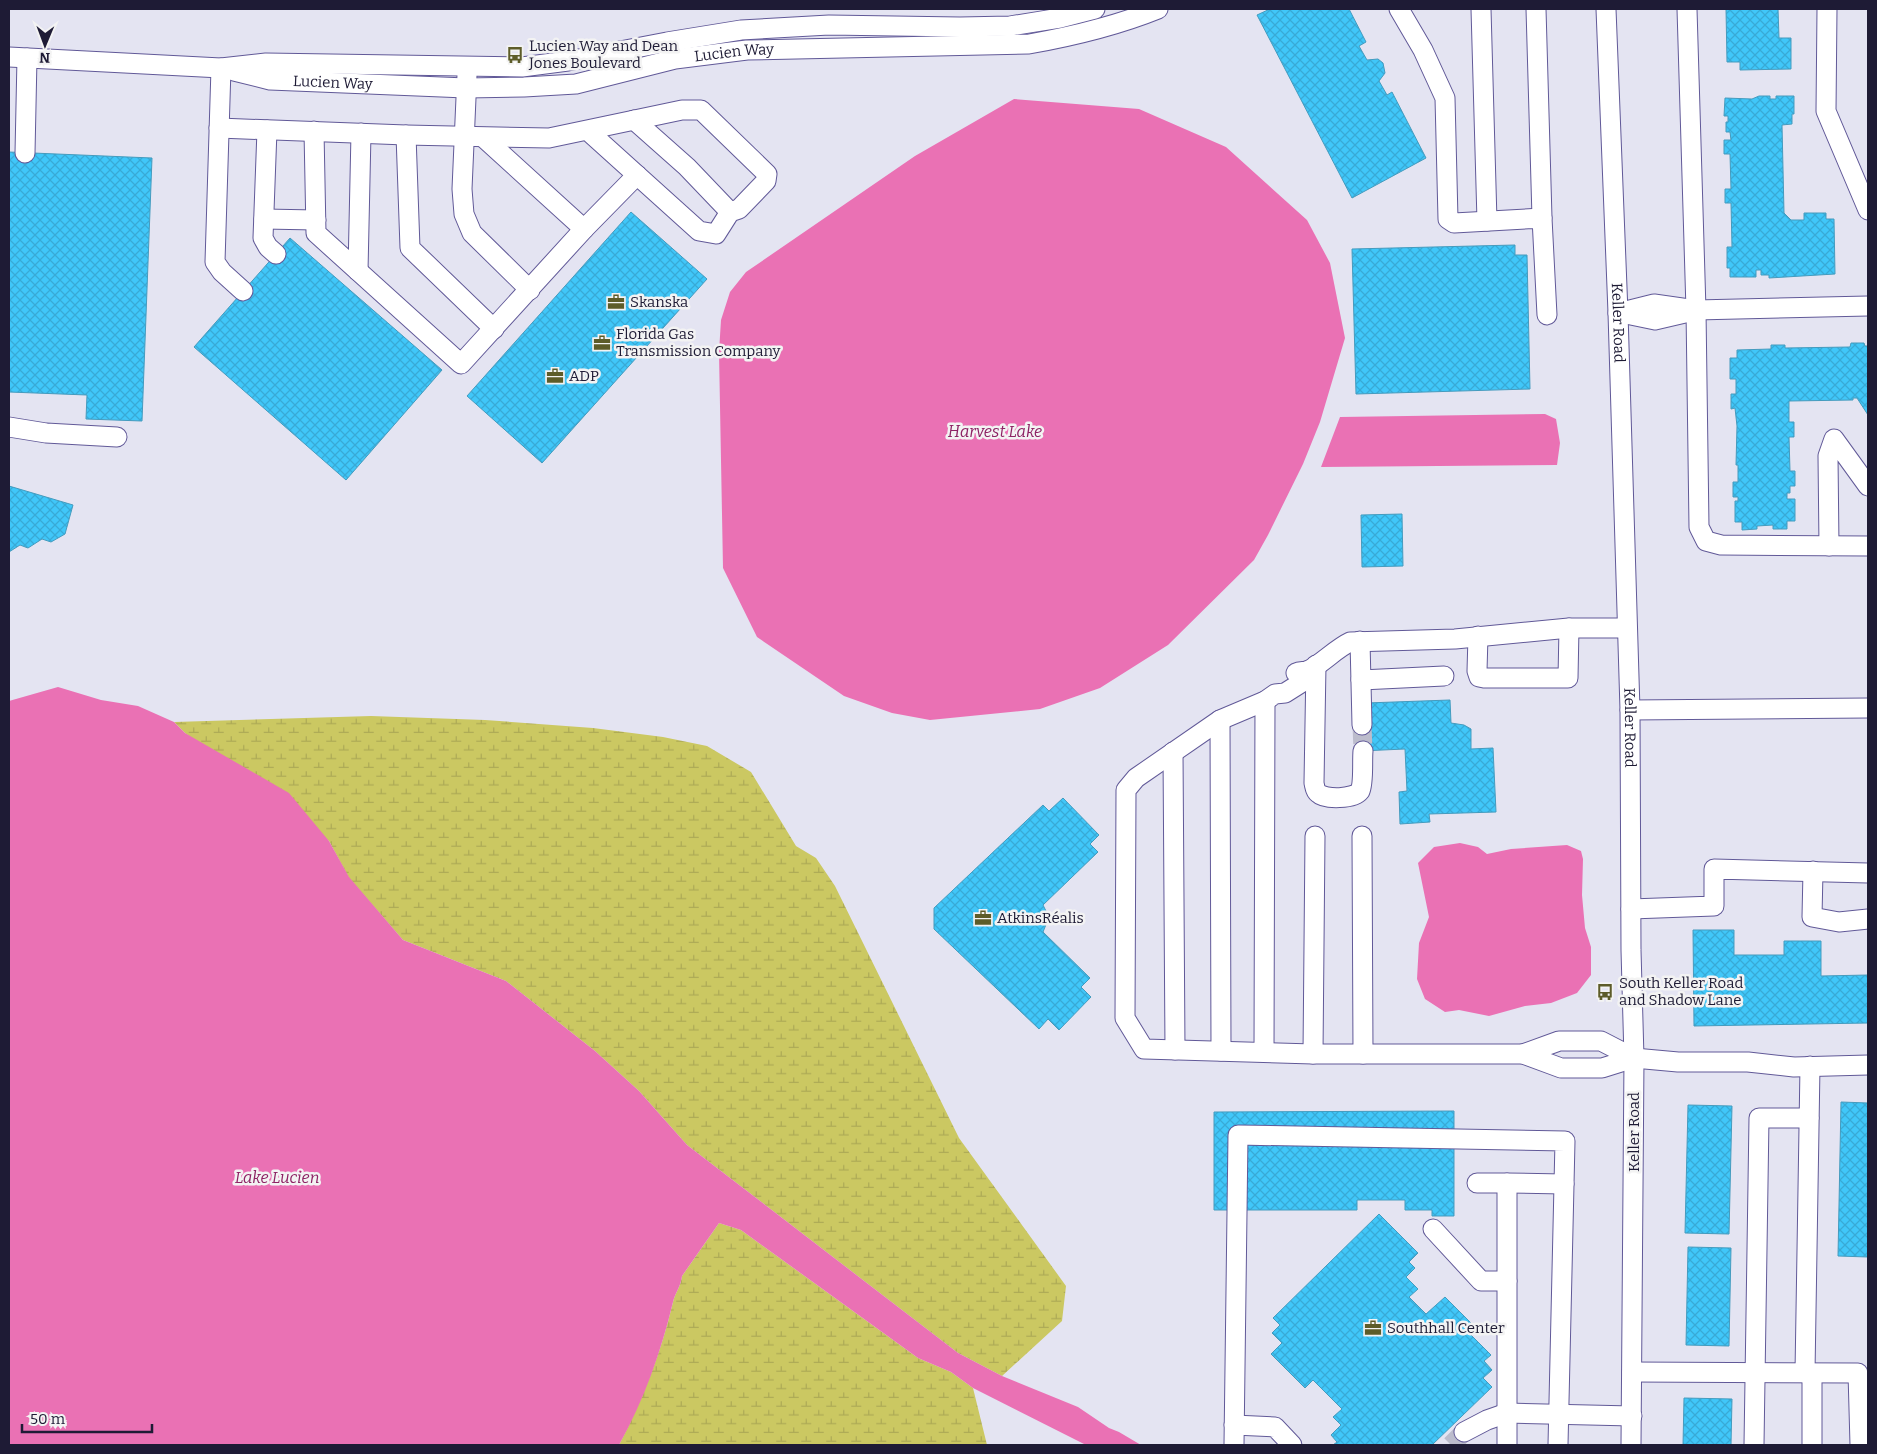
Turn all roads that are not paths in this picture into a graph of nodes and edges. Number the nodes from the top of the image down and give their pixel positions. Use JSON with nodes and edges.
{"nodes":[{"id":1,"x":1095,"y":9,"type":"edge"},
{"id":2,"x":1158,"y":9,"type":"edge"},
{"id":3,"x":1399,"y":9,"type":"edge"},
{"id":4,"x":1481,"y":9,"type":"edge"},
{"id":5,"x":1536,"y":9,"type":"edge"},
{"id":6,"x":1606,"y":9,"type":"edge"},
{"id":7,"x":1687,"y":9,"type":"edge"},
{"id":8,"x":1827,"y":9,"type":"edge"},
{"id":9,"x":18,"y":58,"type":"edge"},
{"id":10,"x":468,"y":66,"type":"junction"},
{"id":11,"x":221,"y":68,"type":"junction"},
{"id":12,"x":466,"y":88,"type":"junction"},
{"id":13,"x":634,"y":120,"type":"junction"},
{"id":14,"x":220,"y":128,"type":"junction"},
{"id":15,"x":267,"y":130,"type":"junction"},
{"id":16,"x":587,"y":130,"type":"junction"},
{"id":17,"x":314,"y":132,"type":"junction"},
{"id":18,"x":361,"y":133,"type":"junction"},
{"id":19,"x":406,"y":135,"type":"junction"},
{"id":20,"x":464,"y":137,"type":"junction"},
{"id":21,"x":484,"y":138,"type":"junction"},
{"id":22,"x":26,"y":153,"type":"dead end"},
{"id":23,"x":637,"y":175,"type":"junction"},
{"id":24,"x":1868,"y":210,"type":"edge"},
{"id":25,"x":730,"y":212,"type":"junction"},
{"id":26,"x":1542,"y":218,"type":"junction"},
{"id":27,"x":264,"y":219,"type":"junction"},
{"id":28,"x":316,"y":220,"type":"junction"},
{"id":29,"x":1487,"y":221,"type":"junction"},
{"id":30,"x":584,"y":229,"type":"junction"},
{"id":31,"x":276,"y":254,"type":"dead end"},
{"id":32,"x":358,"y":271,"type":"junction"},
{"id":33,"x":530,"y":290,"type":"junction"},
{"id":34,"x":243,"y":291,"type":"dead end"},
{"id":35,"x":1868,"y":306,"type":"edge"},
{"id":36,"x":1696,"y":310,"type":"junction"},
{"id":37,"x":1618,"y":313,"type":"junction"},
{"id":38,"x":1547,"y":315,"type":"dead end"},
{"id":39,"x":494,"y":329,"type":"junction"},
{"id":40,"x":9,"y":427,"type":"edge"},
{"id":41,"x":117,"y":437,"type":"dead end"},
{"id":42,"x":1868,"y":486,"type":"edge"},
{"id":43,"x":1830,"y":546,"type":"junction"},
{"id":44,"x":1868,"y":546,"type":"edge"},
{"id":45,"x":1569,"y":628,"type":"junction"},
{"id":46,"x":1627,"y":628,"type":"junction"},
{"id":47,"x":1478,"y":636,"type":"junction"},
{"id":48,"x":1360,"y":641,"type":"junction"},
{"id":49,"x":1311,"y":668,"type":"junction"},
{"id":50,"x":1444,"y":676,"type":"dead end"},
{"id":51,"x":1361,"y":680,"type":"junction"},
{"id":52,"x":1270,"y":697,"type":"junction"},
{"id":53,"x":1868,"y":708,"type":"edge"},
{"id":54,"x":1630,"y":710,"type":"junction"},
{"id":55,"x":1220,"y":720,"type":"junction"},
{"id":56,"x":1362,"y":725,"type":"tunnel mouth"},
{"id":57,"x":1363,"y":751,"type":"tunnel mouth"},
{"id":58,"x":1173,"y":752,"type":"junction"},
{"id":59,"x":1315,"y":836,"type":"dead end"},
{"id":60,"x":1362,"y":836,"type":"dead end"},
{"id":61,"x":1813,"y":871,"type":"junction"},
{"id":62,"x":1868,"y":873,"type":"edge"},
{"id":63,"x":1631,"y":909,"type":"junction"},
{"id":64,"x":1868,"y":919,"type":"edge"},
{"id":65,"x":1175,"y":1050,"type":"junction"},
{"id":66,"x":1221,"y":1051,"type":"junction"},
{"id":67,"x":1264,"y":1052,"type":"junction"},
{"id":68,"x":1313,"y":1054,"type":"junction"},
{"id":69,"x":1363,"y":1054,"type":"junction"},
{"id":70,"x":1523,"y":1054,"type":"junction"},
{"id":71,"x":1634,"y":1058,"type":"junction"},
{"id":72,"x":1868,"y":1065,"type":"edge"},
{"id":73,"x":1810,"y":1066,"type":"junction"},
{"id":74,"x":1809,"y":1118,"type":"junction"},
{"id":75,"x":1477,"y":1183,"type":"dead end"},
{"id":76,"x":1507,"y":1183,"type":"junction"},
{"id":77,"x":1564,"y":1184,"type":"junction"},
{"id":78,"x":1433,"y":1229,"type":"dead end"},
{"id":79,"x":1507,"y":1281,"type":"junction"},
{"id":80,"x":1632,"y":1372,"type":"junction"},
{"id":81,"x":1754,"y":1373,"type":"junction"},
{"id":82,"x":1809,"y":1373,"type":"junction"},
{"id":83,"x":1507,"y":1413,"type":"junction"},
{"id":84,"x":1558,"y":1415,"type":"junction"},
{"id":85,"x":1632,"y":1416,"type":"junction"},
{"id":86,"x":1234,"y":1425,"type":"junction"},
{"id":87,"x":1464,"y":1432,"type":"tunnel mouth"},
{"id":88,"x":1234,"y":1445,"type":"edge"},
{"id":89,"x":1292,"y":1445,"type":"edge"},
{"id":90,"x":1506,"y":1445,"type":"edge"},
{"id":91,"x":1558,"y":1445,"type":"edge"},
{"id":92,"x":1631,"y":1445,"type":"edge"},
{"id":93,"x":1754,"y":1445,"type":"edge"},
{"id":94,"x":1812,"y":1445,"type":"edge"},
{"id":95,"x":1860,"y":1445,"type":"edge"}],
"edges":[{"from":1,"to":10,"type":"street","name":"Lucien Way"},
{"from":2,"to":12,"type":"street","name":"Lucien Way"},
{"from":3,"to":29,"type":"street"},
{"from":4,"to":29,"type":"street"},
{"from":5,"to":26,"type":"street"},
{"from":6,"to":37,"type":"street","name":"Keller Road"},
{"from":7,"to":36,"type":"street"},
{"from":8,"to":24,"type":"street"},
{"from":9,"to":11,"type":"street","name":"Lucien Way"},
{"from":9,"to":22,"type":"street"},
{"from":10,"to":11,"type":"street","name":"Lucien Way"},
{"from":10,"to":12,"type":"street"},
{"from":11,"to":12,"type":"street","name":"Lucien Way"},
{"from":11,"to":14,"type":"street"},
{"from":12,"to":20,"type":"street"},
{"from":13,"to":16,"type":"street"},
{"from":13,"to":25,"type":"street"},
{"from":13,"to":25,"type":"street"},
{"from":14,"to":15,"type":"street"},
{"from":14,"to":34,"type":"street"},
{"from":15,"to":17,"type":"street"},
{"from":15,"to":27,"type":"street"},
{"from":16,"to":21,"type":"street"},
{"from":16,"to":23,"type":"street"},
{"from":17,"to":18,"type":"street"},
{"from":17,"to":28,"type":"street"},
{"from":18,"to":19,"type":"street"},
{"from":18,"to":32,"type":"street"},
{"from":19,"to":20,"type":"street"},
{"from":19,"to":39,"type":"street"},
{"from":20,"to":21,"type":"street"},
{"from":20,"to":33,"type":"street"},
{"from":21,"to":30,"type":"street"},
{"from":23,"to":25,"type":"street"},
{"from":23,"to":30,"type":"street"},
{"from":26,"to":29,"type":"street"},
{"from":26,"to":38,"type":"street"},
{"from":27,"to":28,"type":"street"},
{"from":27,"to":31,"type":"street"},
{"from":28,"to":32,"type":"street"},
{"from":30,"to":33,"type":"street"},
{"from":32,"to":39,"type":"street"},
{"from":33,"to":39,"type":"street"},
{"from":35,"to":36,"type":"street"},
{"from":36,"to":37,"type":"street"},
{"from":36,"to":43,"type":"street"},
{"from":37,"to":46,"type":"street","name":"Keller Road"},
{"from":40,"to":41,"type":"street"},
{"from":42,"to":43,"type":"street"},
{"from":43,"to":44,"type":"street"},
{"from":45,"to":46,"type":"street"},
{"from":45,"to":47,"type":"street"},
{"from":45,"to":47,"type":"street"},
{"from":46,"to":54,"type":"street","name":"Keller Road"},
{"from":47,"to":48,"type":"street"},
{"from":48,"to":49,"type":"street"},
{"from":48,"to":51,"type":"street"},
{"from":49,"to":52,"type":"street"},
{"from":49,"to":57,"type":"street"},
{"from":50,"to":51,"type":"street"},
{"from":51,"to":56,"type":"street"},
{"from":52,"to":55,"type":"street"},
{"from":52,"to":67,"type":"street"},
{"from":53,"to":54,"type":"street"},
{"from":54,"to":63,"type":"street","name":"Keller Road"},
{"from":55,"to":58,"type":"street"},
{"from":55,"to":66,"type":"street"},
{"from":58,"to":65,"type":"street"},
{"from":58,"to":65,"type":"street"},
{"from":59,"to":68,"type":"street"},
{"from":60,"to":69,"type":"street"},
{"from":61,"to":62,"type":"street"},
{"from":61,"to":63,"type":"street"},
{"from":61,"to":64,"type":"street"},
{"from":63,"to":71,"type":"street","name":"Keller Road"},
{"from":65,"to":66,"type":"street"},
{"from":66,"to":67,"type":"street"},
{"from":67,"to":68,"type":"street"},
{"from":68,"to":69,"type":"street"},
{"from":69,"to":70,"type":"street"},
{"from":70,"to":71,"type":"street"},
{"from":70,"to":71,"type":"street"},
{"from":71,"to":73,"type":"street"},
{"from":71,"to":80,"type":"street","name":"Keller Road"},
{"from":72,"to":73,"type":"street"},
{"from":73,"to":74,"type":"street"},
{"from":74,"to":81,"type":"street"},
{"from":74,"to":82,"type":"street"},
{"from":75,"to":76,"type":"street"},
{"from":76,"to":77,"type":"street"},
{"from":76,"to":79,"type":"street"},
{"from":77,"to":84,"type":"street"},
{"from":77,"to":86,"type":"street"},
{"from":78,"to":79,"type":"street"},
{"from":79,"to":83,"type":"street"},
{"from":80,"to":81,"type":"street"},
{"from":80,"to":85,"type":"street","name":"Keller Road"},
{"from":81,"to":82,"type":"street"},
{"from":81,"to":93,"type":"street"},
{"from":82,"to":94,"type":"street"},
{"from":82,"to":95,"type":"street"},
{"from":83,"to":84,"type":"street"},
{"from":83,"to":87,"type":"street"},
{"from":83,"to":90,"type":"street"},
{"from":84,"to":85,"type":"street"},
{"from":84,"to":91,"type":"street"},
{"from":85,"to":92,"type":"street","name":"Keller Road"},
{"from":86,"to":88,"type":"street"},
{"from":86,"to":89,"type":"street"}]}
